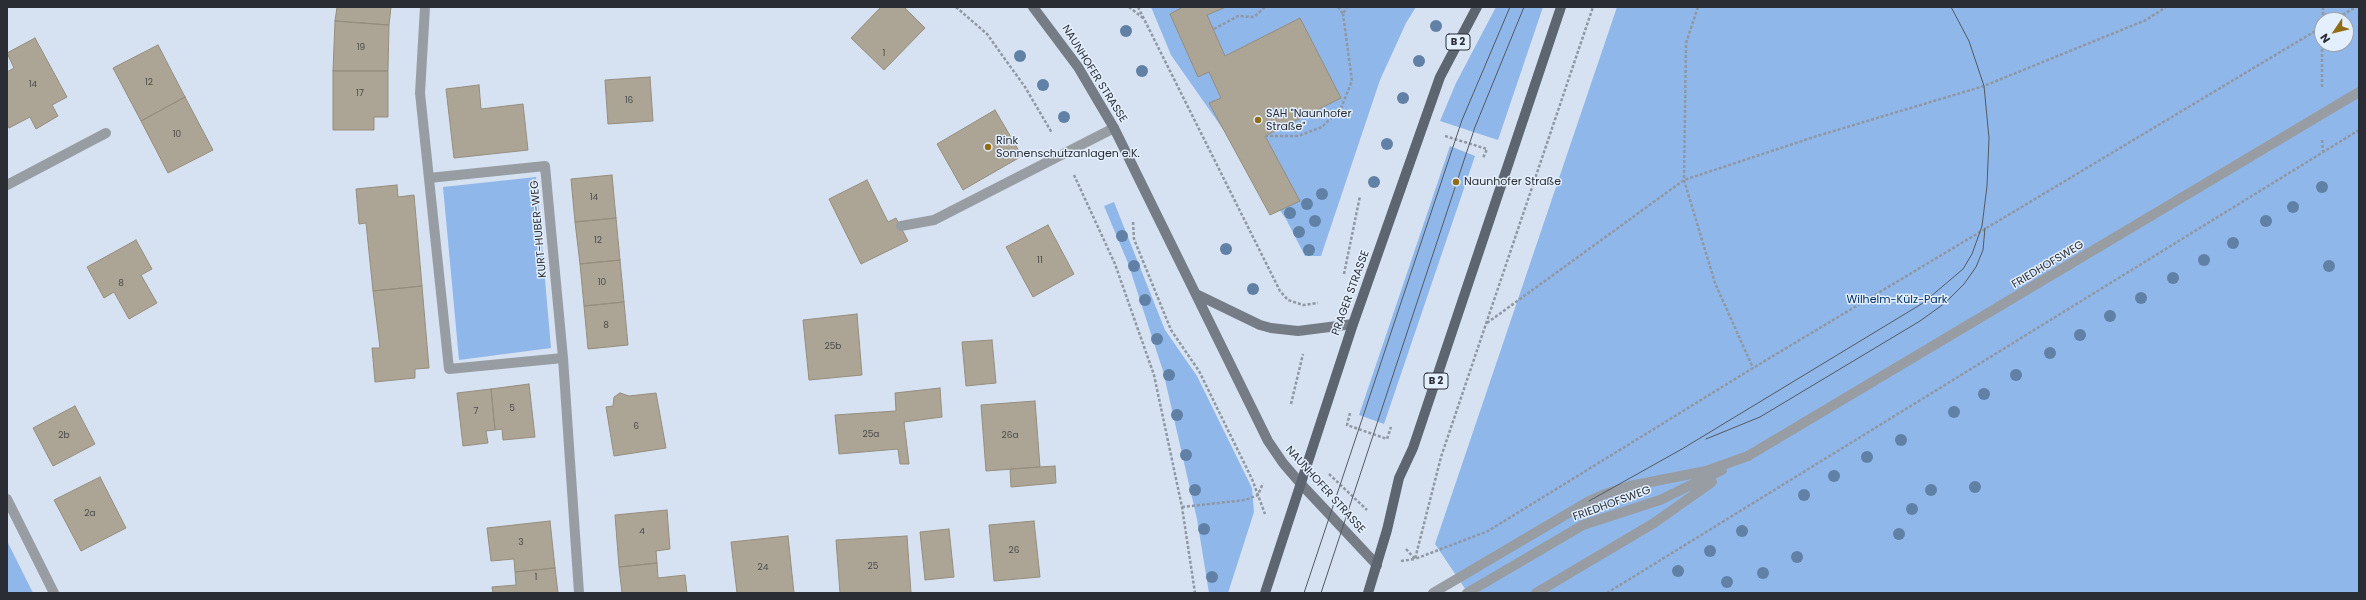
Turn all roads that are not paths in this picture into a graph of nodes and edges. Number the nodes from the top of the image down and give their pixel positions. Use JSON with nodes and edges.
{"nodes":[{"id":1,"x":425,"y":7,"type":"edge"},
{"id":2,"x":1033,"y":7,"type":"edge"},
{"id":3,"x":1477,"y":7,"type":"edge"},
{"id":4,"x":1561,"y":7,"type":"edge"},
{"id":5,"x":2359,"y":92,"type":"edge"},
{"id":6,"x":1114,"y":128,"type":"junction"},
{"id":7,"x":106,"y":133,"type":"dead end"},
{"id":8,"x":429,"y":178,"type":"junction"},
{"id":9,"x":7,"y":185,"type":"edge"},
{"id":10,"x":901,"y":226,"type":"dead end"},
{"id":11,"x":1196,"y":294,"type":"junction"},
{"id":12,"x":1353,"y":324,"type":"junction"},
{"id":13,"x":563,"y":358,"type":"junction"},
{"id":14,"x":1748,"y":456,"type":"junction"},
{"id":15,"x":1301,"y":484,"type":"junction"},
{"id":16,"x":7,"y":499,"type":"edge"},
{"id":17,"x":1377,"y":564,"type":"junction"},
{"id":18,"x":54,"y":593,"type":"edge"},
{"id":19,"x":579,"y":593,"type":"edge"},
{"id":20,"x":1265,"y":593,"type":"edge"},
{"id":21,"x":1368,"y":593,"type":"edge"},
{"id":22,"x":1433,"y":593,"type":"edge"},
{"id":23,"x":1467,"y":593,"type":"edge"},
{"id":24,"x":1536,"y":593,"type":"edge"}],
"edges":[{"from":1,"to":8,"type":"street"},
{"from":2,"to":6,"type":"main road","name":"NAUNHOFER STRASSE"},
{"from":3,"to":12,"type":"main road","name":"PRAGER STRASSE","number":"B 2"},
{"from":4,"to":17,"type":"main road","number":"B 2"},
{"from":5,"to":14,"type":"street","name":"FRIEDHOFSWEG"},
{"from":6,"to":10,"type":"street"},
{"from":6,"to":11,"type":"main road","name":"NAUNHOFER STRASSE"},
{"from":7,"to":9,"type":"street"},
{"from":8,"to":13,"type":"street"},
{"from":8,"to":13,"type":"street","name":"KURT-HUBER-WEG"},
{"from":11,"to":12,"type":"main road"},
{"from":11,"to":15,"type":"main road","name":"NAUNHOFER STRASSE"},
{"from":12,"to":15,"type":"main road","name":"PRAGER STRASSE","number":"B 2"},
{"from":13,"to":19,"type":"street","name":"KURT-HUBER-WEG"},
{"from":14,"to":22,"type":"street","name":"FRIEDHOFSWEG"},
{"from":14,"to":23,"type":"street","name":"FRIEDHOFSWEG"},
{"from":14,"to":24,"type":"street","name":"FRIEDHOFSWEG"},
{"from":15,"to":17,"type":"main road","name":"NAUNHOFER STRASSE"},
{"from":15,"to":20,"type":"main road","name":"PRAGER STRASSE","number":"B 2"},
{"from":16,"to":18,"type":"street"},
{"from":17,"to":21,"type":"main road","number":"B 2"}]}
